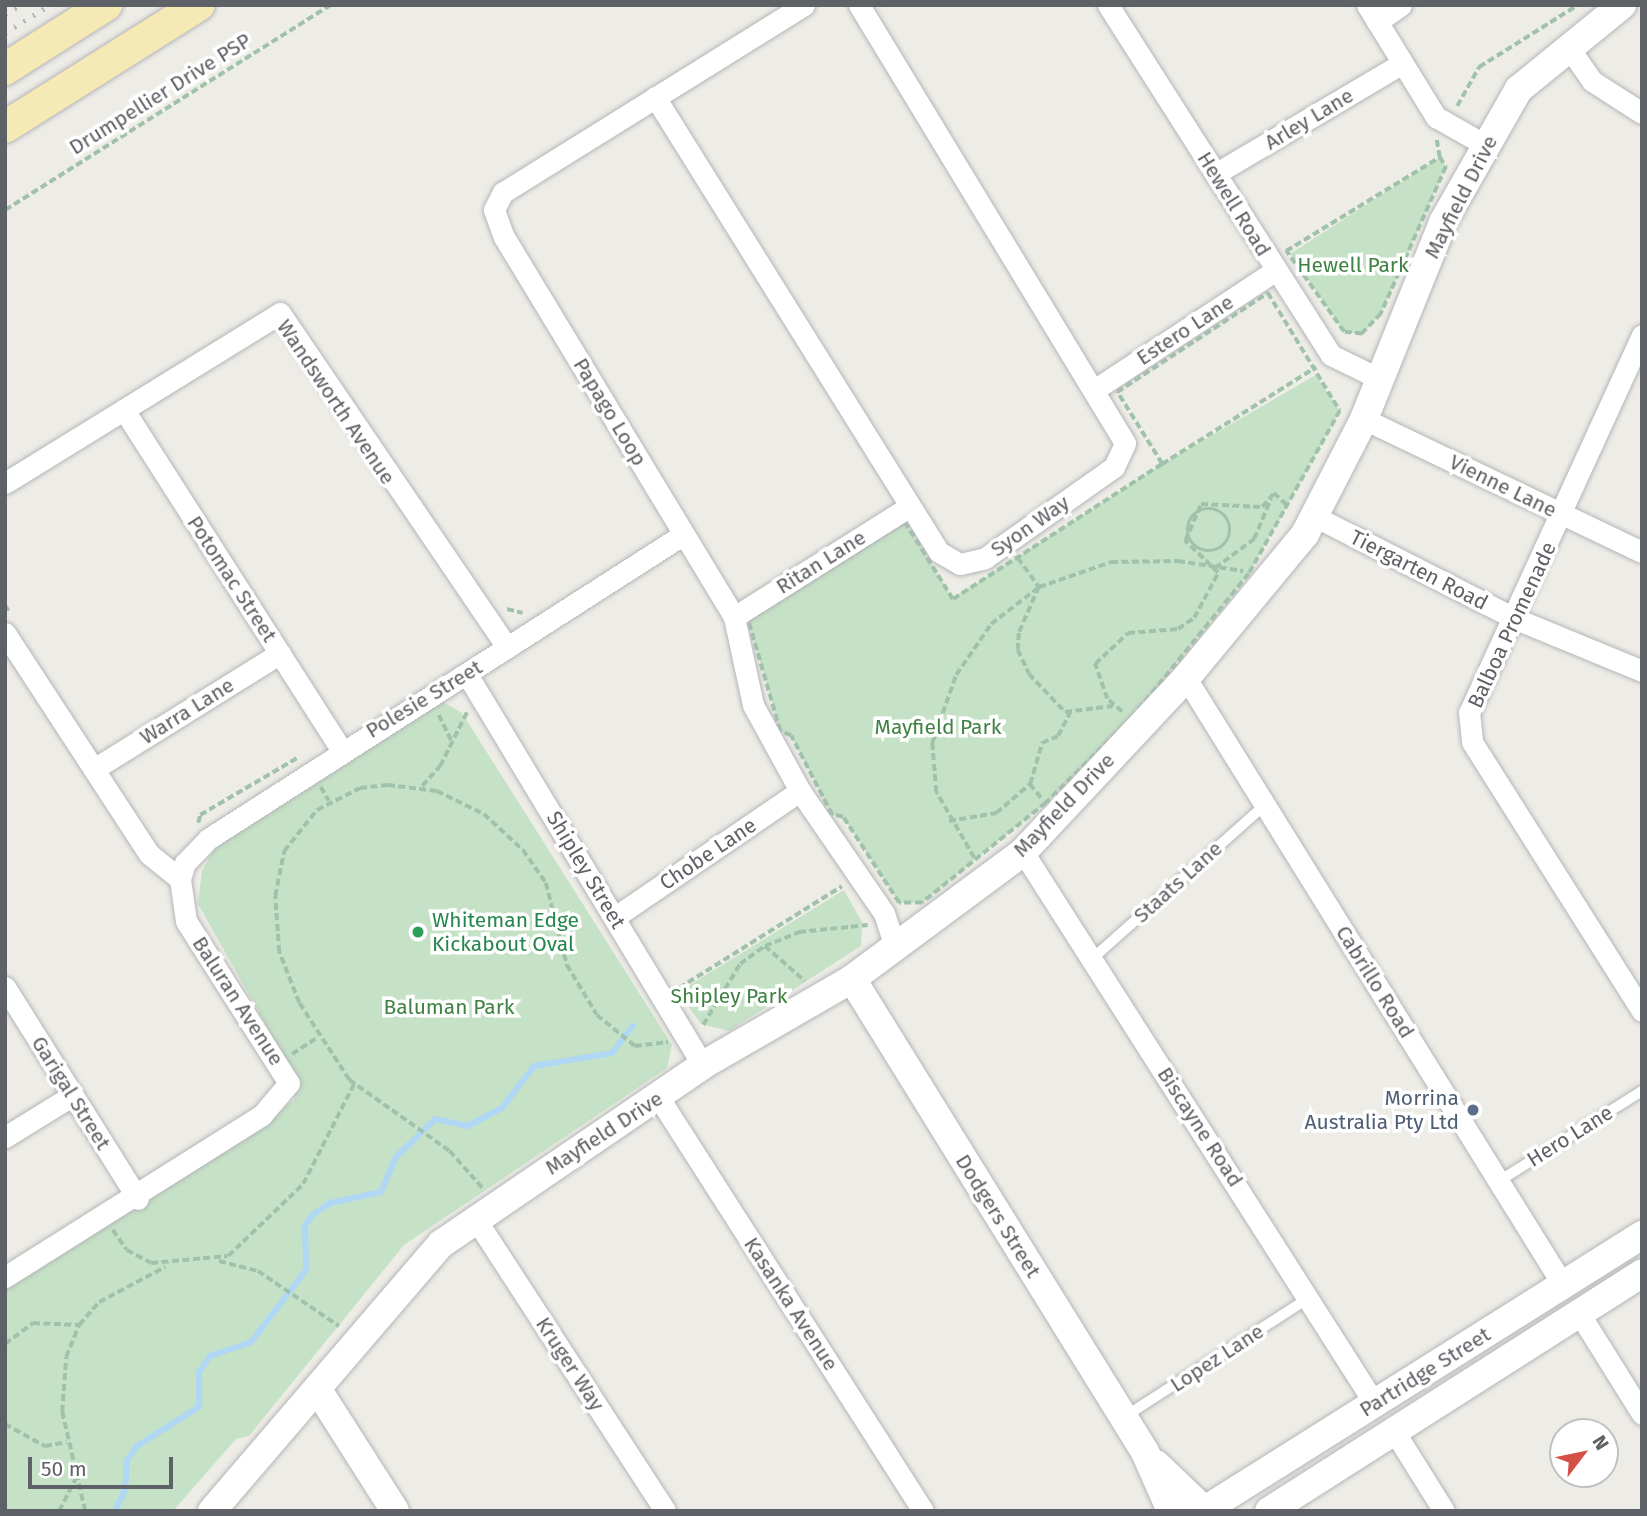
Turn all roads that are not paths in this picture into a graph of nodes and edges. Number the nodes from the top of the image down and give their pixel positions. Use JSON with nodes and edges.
{"nodes":[{"id":1,"x":106,"y":5,"type":"edge"},
{"id":2,"x":199,"y":5,"type":"edge"},
{"id":3,"x":803,"y":5,"type":"edge"},
{"id":4,"x":859,"y":5,"type":"edge"},
{"id":5,"x":1108,"y":5,"type":"edge"},
{"id":6,"x":1401,"y":5,"type":"edge"},
{"id":7,"x":1622,"y":5,"type":"edge"},
{"id":8,"x":1372,"y":13,"type":"edge"},
{"id":9,"x":1567,"y":45,"type":"junction"},
{"id":10,"x":1403,"y":63,"type":"junction"},
{"id":11,"x":5,"y":68,"type":"edge"},
{"id":12,"x":655,"y":97,"type":"junction"},
{"id":13,"x":1642,"y":113,"type":"edge"},
{"id":14,"x":5,"y":127,"type":"edge"},
{"id":15,"x":1487,"y":146,"type":"junction"},
{"id":16,"x":1215,"y":174,"type":"junction"},
{"id":17,"x":1276,"y":270,"type":"junction"},
{"id":18,"x":1642,"y":335,"type":"edge"},
{"id":19,"x":1380,"y":379,"type":"junction"},
{"id":20,"x":1094,"y":390,"type":"junction"},
{"id":21,"x":124,"y":410,"type":"junction"},
{"id":22,"x":1364,"y":419,"type":"junction"},
{"id":23,"x":5,"y":483,"type":"edge"},
{"id":24,"x":909,"y":507,"type":"junction"},
{"id":25,"x":1563,"y":515,"type":"junction"},
{"id":26,"x":1314,"y":516,"type":"junction"},
{"id":27,"x":684,"y":534,"type":"junction"},
{"id":28,"x":1642,"y":552,"type":"edge"},
{"id":29,"x":734,"y":617,"type":"junction"},
{"id":30,"x":1516,"y":619,"type":"junction"},
{"id":31,"x":9,"y":625,"type":"edge"},
{"id":32,"x":507,"y":647,"type":"junction"},
{"id":33,"x":280,"y":653,"type":"junction"},
{"id":34,"x":1642,"y":671,"type":"edge"},
{"id":35,"x":468,"y":676,"type":"junction"},
{"id":36,"x":1186,"y":678,"type":"junction"},
{"id":37,"x":341,"y":749,"type":"junction"},
{"id":38,"x":94,"y":769,"type":"junction"},
{"id":39,"x":800,"y":791,"type":"junction"},
{"id":40,"x":1265,"y":805,"type":"junction"},
{"id":41,"x":1023,"y":852,"type":"junction"},
{"id":42,"x":180,"y":879,"type":"junction"},
{"id":43,"x":615,"y":917,"type":"junction"},
{"id":44,"x":882,"y":941,"type":"junction"},
{"id":45,"x":1092,"y":959,"type":"junction"},
{"id":46,"x":852,"y":979,"type":"junction"},
{"id":47,"x":5,"y":987,"type":"edge"},
{"id":48,"x":1642,"y":1010,"type":"edge"},
{"id":49,"x":703,"y":1065,"type":"junction"},
{"id":50,"x":1642,"y":1091,"type":"edge"},
{"id":51,"x":73,"y":1095,"type":"junction"},
{"id":52,"x":659,"y":1098,"type":"junction"},
{"id":53,"x":5,"y":1137,"type":"edge"},
{"id":54,"x":1499,"y":1181,"type":"junction"},
{"id":55,"x":138,"y":1199,"type":"junction"},
{"id":56,"x":480,"y":1205,"type":"junction"},
{"id":57,"x":1642,"y":1235,"type":"edge"},
{"id":58,"x":1642,"y":1273,"type":"edge"},
{"id":59,"x":5,"y":1277,"type":"edge"},
{"id":60,"x":1563,"y":1285,"type":"junction"},
{"id":61,"x":1310,"y":1297,"type":"junction"},
{"id":62,"x":1579,"y":1313,"type":"junction"},
{"id":63,"x":317,"y":1390,"type":"junction"},
{"id":64,"x":1375,"y":1404,"type":"junction"},
{"id":65,"x":1642,"y":1414,"type":"edge"},
{"id":66,"x":1124,"y":1418,"type":"junction"},
{"id":67,"x":1394,"y":1431,"type":"junction"},
{"id":68,"x":1145,"y":1452,"type":"junction"},
{"id":69,"x":1202,"y":1509,"type":"edge"},
{"id":70,"x":212,"y":1511,"type":"edge"},
{"id":71,"x":395,"y":1511,"type":"edge"},
{"id":72,"x":665,"y":1511,"type":"edge"},
{"id":73,"x":923,"y":1511,"type":"edge"},
{"id":74,"x":1171,"y":1511,"type":"edge"},
{"id":75,"x":1269,"y":1511,"type":"edge"},
{"id":76,"x":1444,"y":1511,"type":"edge"}],
"edges":[{"from":1,"to":11,"type":"main road"},
{"from":2,"to":14,"type":"main road"},
{"from":3,"to":12,"type":"street","name":"Papago Loop"},
{"from":4,"to":20,"type":"street","name":"Syon Way"},
{"from":5,"to":16,"type":"street","name":"Hewell Road"},
{"from":6,"to":8,"type":"street"},
{"from":7,"to":9,"type":"street","name":"Mayfield Drive"},
{"from":8,"to":10,"type":"street"},
{"from":9,"to":13,"type":"street"},
{"from":9,"to":15,"type":"street","name":"Mayfield Drive"},
{"from":10,"to":15,"type":"street"},
{"from":10,"to":16,"type":"street","name":"Arley Lane"},
{"from":12,"to":24,"type":"street","name":"Syon Way"},
{"from":12,"to":27,"type":"street","name":"Papago Loop"},
{"from":15,"to":19,"type":"street","name":"Mayfield Drive"},
{"from":16,"to":17,"type":"street","name":"Hewell Road"},
{"from":17,"to":19,"type":"street","name":"Hewell Road"},
{"from":17,"to":20,"type":"street","name":"Estero Lane"},
{"from":18,"to":25,"type":"street","name":"Balboa Promenade"},
{"from":19,"to":22,"type":"street","name":"Mayfield Drive"},
{"from":20,"to":24,"type":"street","name":"Syon Way"},
{"from":21,"to":23,"type":"street","name":"Wandsworth Avenue"},
{"from":21,"to":32,"type":"street","name":"Wandsworth Avenue"},
{"from":21,"to":33,"type":"street","name":"Potomac Street"},
{"from":22,"to":25,"type":"street","name":"Vienne Lane"},
{"from":22,"to":26,"type":"street","name":"Mayfield Drive"},
{"from":24,"to":29,"type":"street","name":"Ritan Lane"},
{"from":25,"to":28,"type":"street","name":"Vienne Lane"},
{"from":25,"to":30,"type":"street","name":"Balboa Promenade"},
{"from":26,"to":30,"type":"street","name":"Tiergarten Road"},
{"from":26,"to":36,"type":"street","name":"Mayfield Drive"},
{"from":27,"to":29,"type":"street","name":"Papago Loop"},
{"from":27,"to":32,"type":"street","name":"Polesie Street"},
{"from":29,"to":39,"type":"street","name":"Papago Loop"},
{"from":30,"to":34,"type":"street","name":"Tiergarten Road"},
{"from":30,"to":48,"type":"street","name":"Balboa Promenade"},
{"from":31,"to":38,"type":"street"},
{"from":32,"to":35,"type":"street","name":"Polesie Street"},
{"from":33,"to":37,"type":"street","name":"Potomac Street"},
{"from":33,"to":38,"type":"street","name":"Warra Lane"},
{"from":35,"to":37,"type":"street","name":"Polesie Street"},
{"from":35,"to":43,"type":"street","name":"Shipley Street"},
{"from":36,"to":40,"type":"street","name":"Cabrillo Road"},
{"from":36,"to":41,"type":"street","name":"Mayfield Drive"},
{"from":37,"to":42,"type":"street","name":"Polesie Street"},
{"from":38,"to":42,"type":"street"},
{"from":39,"to":43,"type":"street","name":"Chobe Lane"},
{"from":39,"to":44,"type":"street","name":"Papago Loop"},
{"from":40,"to":45,"type":"lane","name":"Staats Lane"},
{"from":40,"to":54,"type":"street","name":"Cabrillo Road"},
{"from":41,"to":44,"type":"street","name":"Mayfield Drive"},
{"from":41,"to":45,"type":"street","name":"Biscayne Road"},
{"from":42,"to":55,"type":"street","name":"Baluran Avenue"},
{"from":43,"to":49,"type":"street","name":"Shipley Street"},
{"from":44,"to":46,"type":"street","name":"Mayfield Drive"},
{"from":45,"to":61,"type":"street","name":"Biscayne Road"},
{"from":46,"to":49,"type":"street","name":"Mayfield Drive"},
{"from":46,"to":66,"type":"street","name":"Dodgers Street"},
{"from":47,"to":51,"type":"street","name":"Garigal Street"},
{"from":49,"to":52,"type":"street","name":"Mayfield Drive"},
{"from":50,"to":54,"type":"lane","name":"Hero Lane"},
{"from":51,"to":53,"type":"street"},
{"from":51,"to":55,"type":"street","name":"Garigal Street"},
{"from":52,"to":56,"type":"street","name":"Mayfield Drive"},
{"from":52,"to":73,"type":"street","name":"Kasanka Avenue"},
{"from":54,"to":60,"type":"street","name":"Cabrillo Road"},
{"from":55,"to":59,"type":"street","name":"Baluran Avenue"},
{"from":56,"to":63,"type":"street","name":"Mayfield Drive"},
{"from":56,"to":72,"type":"street","name":"Kruger Way"},
{"from":57,"to":60,"type":"street","name":"Partridge Street"},
{"from":58,"to":62,"type":"street","name":"Partridge Street"},
{"from":60,"to":64,"type":"street","name":"Partridge Street"},
{"from":61,"to":64,"type":"street","name":"Biscayne Road"},
{"from":61,"to":66,"type":"lane","name":"Lopez Lane"},
{"from":62,"to":65,"type":"street"},
{"from":62,"to":67,"type":"street","name":"Partridge Street"},
{"from":63,"to":70,"type":"street","name":"Mayfield Drive"},
{"from":63,"to":71,"type":"street"},
{"from":64,"to":69,"type":"street","name":"Partridge Street"},
{"from":66,"to":68,"type":"street","name":"Dodgers Street"},
{"from":67,"to":75,"type":"street","name":"Partridge Street"},
{"from":67,"to":76,"type":"street"},
{"from":68,"to":69,"type":"street","name":"Dodgers Street"},
{"from":68,"to":74,"type":"street","name":"Dodgers Street"}]}
